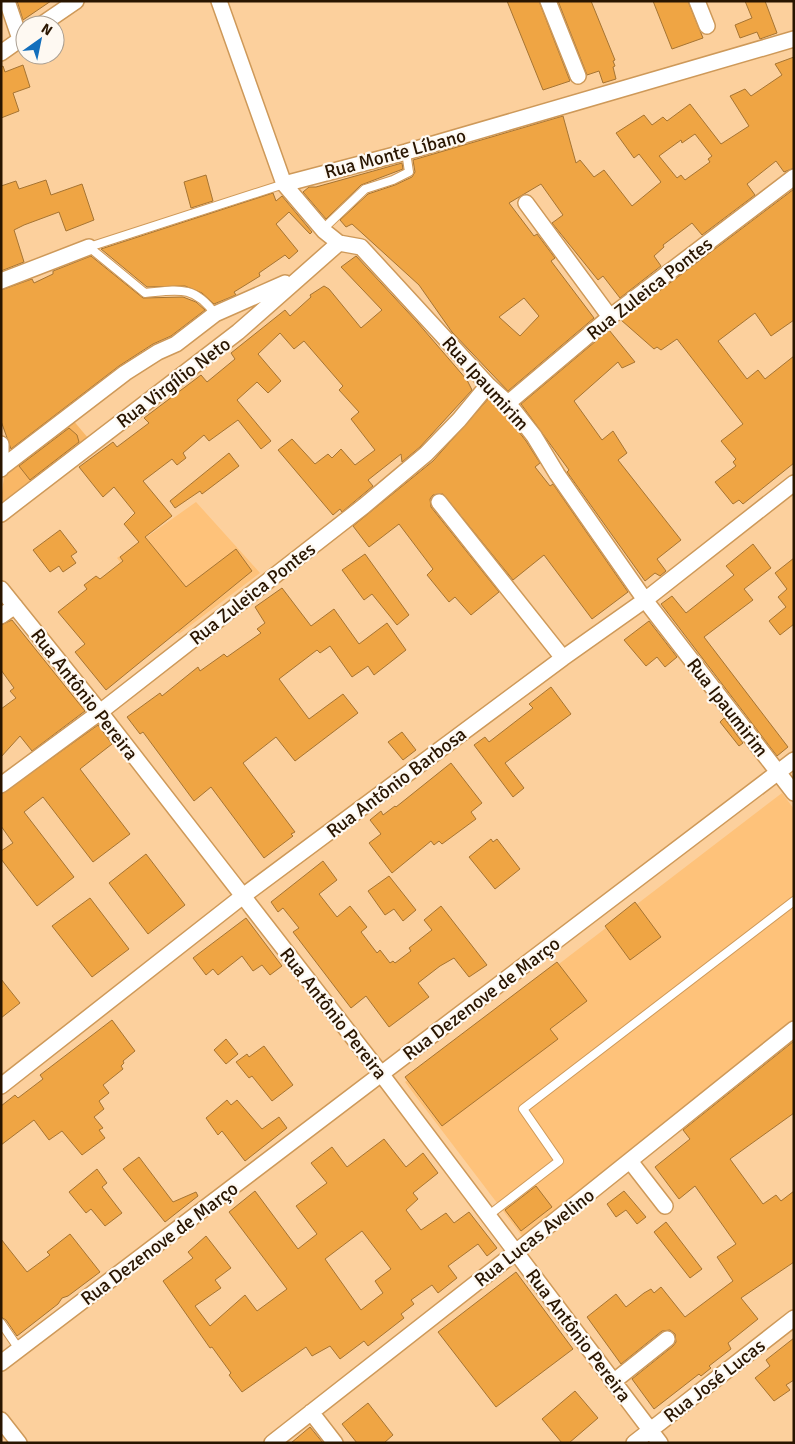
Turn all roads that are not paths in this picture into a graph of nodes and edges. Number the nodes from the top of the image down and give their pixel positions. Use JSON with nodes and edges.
{"nodes":[{"id":1,"x":7,"y":1,"type":"edge"},
{"id":2,"x":76,"y":1,"type":"edge"},
{"id":3,"x":219,"y":1,"type":"edge"},
{"id":4,"x":548,"y":1,"type":"edge"},
{"id":5,"x":697,"y":1,"type":"edge"},
{"id":6,"x":56,"y":15,"type":"edge"},
{"id":7,"x":15,"y":20,"type":"edge"},
{"id":8,"x":707,"y":26,"type":"dead end"},
{"id":9,"x":794,"y":38,"type":"edge"},
{"id":10,"x":15,"y":43,"type":"edge"},
{"id":11,"x":1,"y":53,"type":"edge"},
{"id":12,"x":578,"y":76,"type":"dead end"},
{"id":13,"x":406,"y":152,"type":"junction"},
{"id":14,"x":794,"y":177,"type":"edge"},
{"id":15,"x":284,"y":184,"type":"junction"},
{"id":16,"x":526,"y":203,"type":"dead end"},
{"id":17,"x":322,"y":230,"type":"junction"},
{"id":18,"x":339,"y":243,"type":"junction"},
{"id":19,"x":90,"y":247,"type":"junction"},
{"id":20,"x":296,"y":279,"type":"junction"},
{"id":21,"x":1,"y":281,"type":"edge"},
{"id":22,"x":215,"y":314,"type":"junction"},
{"id":23,"x":610,"y":317,"type":"junction"},
{"id":24,"x":488,"y":385,"type":"junction"},
{"id":25,"x":508,"y":403,"type":"junction"},
{"id":26,"x":1,"y":444,"type":"edge"},
{"id":27,"x":1,"y":469,"type":"edge"},
{"id":28,"x":794,"y":484,"type":"edge"},
{"id":29,"x":439,"y":502,"type":"dead end"},
{"id":30,"x":1,"y":514,"type":"edge"},
{"id":31,"x":1,"y":588,"type":"edge"},
{"id":32,"x":645,"y":600,"type":"junction"},
{"id":33,"x":15,"y":606,"type":"junction"},
{"id":34,"x":1,"y":616,"type":"edge"},
{"id":35,"x":563,"y":658,"type":"junction"},
{"id":36,"x":100,"y":712,"type":"junction"},
{"id":37,"x":794,"y":760,"type":"edge"},
{"id":38,"x":778,"y":772,"type":"junction"},
{"id":39,"x":1,"y":785,"type":"edge"},
{"id":40,"x":794,"y":793,"type":"edge"},
{"id":41,"x":243,"y":896,"type":"junction"},
{"id":42,"x":794,"y":901,"type":"edge"},
{"id":43,"x":794,"y":1030,"type":"edge"},
{"id":44,"x":382,"y":1075,"type":"junction"},
{"id":45,"x":1,"y":1086,"type":"edge"},
{"id":46,"x":630,"y":1161,"type":"junction"},
{"id":47,"x":665,"y":1206,"type":"dead end"},
{"id":48,"x":489,"y":1215,"type":"junction"},
{"id":49,"x":517,"y":1251,"type":"junction"},
{"id":50,"x":794,"y":1318,"type":"edge"},
{"id":51,"x":1,"y":1323,"type":"edge"},
{"id":52,"x":667,"y":1339,"type":"dead end"},
{"id":53,"x":19,"y":1349,"type":"junction"},
{"id":54,"x":1,"y":1363,"type":"edge"},
{"id":55,"x":613,"y":1382,"type":"junction"},
{"id":56,"x":311,"y":1412,"type":"junction"},
{"id":57,"x":1,"y":1420,"type":"edge"},
{"id":58,"x":650,"y":1430,"type":"junction"},
{"id":59,"x":19,"y":1443,"type":"edge"},
{"id":60,"x":272,"y":1443,"type":"edge"},
{"id":61,"x":335,"y":1443,"type":"edge"},
{"id":62,"x":634,"y":1443,"type":"edge"},
{"id":63,"x":660,"y":1443,"type":"edge"}],
"edges":[{"from":1,"to":7,"type":"street"},
{"from":2,"to":6,"type":"street"},
{"from":3,"to":15,"type":"street","name":"Rua Ipaumirim"},
{"from":4,"to":12,"type":"street"},
{"from":5,"to":8,"type":"street"},
{"from":9,"to":13,"type":"street","name":"Rua Monte Líbano"},
{"from":10,"to":11,"type":"street"},
{"from":13,"to":15,"type":"street","name":"Rua Monte Líbano"},
{"from":13,"to":17,"type":"lane"},
{"from":14,"to":23,"type":"street","name":"Rua Zuleica Pontes"},
{"from":15,"to":17,"type":"street","name":"Rua Ipaumirim"},
{"from":15,"to":19,"type":"lane","name":"Rua Monte Líbano"},
{"from":16,"to":23,"type":"street"},
{"from":17,"to":18,"type":"street","name":"Rua Ipaumirim"},
{"from":18,"to":20,"type":"street","name":"Rua Virgílio Neto"},
{"from":18,"to":24,"type":"street","name":"Rua Ipaumirim"},
{"from":19,"to":21,"type":"street","name":"Rua Monte Líbano"},
{"from":19,"to":22,"type":"lane"},
{"from":20,"to":22,"type":"street"},
{"from":20,"to":30,"type":"street","name":"Rua Virgílio Neto"},
{"from":22,"to":27,"type":"street"},
{"from":23,"to":25,"type":"street","name":"Rua Zuleica Pontes"},
{"from":24,"to":25,"type":"street","name":"Rua Ipaumirim"},
{"from":24,"to":36,"type":"street","name":"Rua Zuleica Pontes"},
{"from":25,"to":32,"type":"street","name":"Rua Ipaumirim"},
{"from":26,"to":27,"type":"street"},
{"from":28,"to":32,"type":"street","name":"Rua Antônio Barbosa"},
{"from":29,"to":35,"type":"street"},
{"from":31,"to":33,"type":"street","name":"Rua Antônio Pereira"},
{"from":32,"to":35,"type":"street","name":"Rua Antônio Barbosa"},
{"from":32,"to":38,"type":"street","name":"Rua Ipaumirim"},
{"from":33,"to":34,"type":"street"},
{"from":33,"to":36,"type":"street","name":"Rua Antônio Pereira"},
{"from":35,"to":41,"type":"street","name":"Rua Antônio Barbosa"},
{"from":36,"to":39,"type":"street","name":"Rua Zuleica Pontes"},
{"from":36,"to":41,"type":"street","name":"Rua Antônio Pereira"},
{"from":37,"to":38,"type":"street","name":"Rua Dezenove de Março"},
{"from":38,"to":40,"type":"street","name":"Rua Ipaumirim"},
{"from":38,"to":44,"type":"street","name":"Rua Dezenove de Março"},
{"from":41,"to":44,"type":"street","name":"Rua Antônio Pereira"},
{"from":41,"to":45,"type":"street","name":"Rua Antônio Barbosa"},
{"from":42,"to":48,"type":"lane"},
{"from":43,"to":46,"type":"street","name":"Rua Lucas Avelino"},
{"from":44,"to":48,"type":"street","name":"Rua Antônio Pereira"},
{"from":44,"to":53,"type":"street","name":"Rua Dezenove de Março"},
{"from":46,"to":47,"type":"street"},
{"from":46,"to":49,"type":"street","name":"Rua Lucas Avelino"},
{"from":48,"to":49,"type":"street","name":"Rua Antônio Pereira"},
{"from":49,"to":55,"type":"street","name":"Rua Antônio Pereira"},
{"from":49,"to":56,"type":"street","name":"Rua Lucas Avelino"},
{"from":50,"to":58,"type":"street","name":"Rua José Lucas"},
{"from":51,"to":53,"type":"lane"},
{"from":52,"to":55,"type":"street"},
{"from":53,"to":54,"type":"street","name":"Rua Dezenove de Março"},
{"from":55,"to":58,"type":"street","name":"Rua Antônio Pereira"},
{"from":56,"to":60,"type":"street","name":"Rua Lucas Avelino"},
{"from":56,"to":61,"type":"street"},
{"from":57,"to":59,"type":"street"},
{"from":58,"to":62,"type":"street","name":"Rua José Lucas"},
{"from":58,"to":63,"type":"street","name":"Rua Antônio Pereira"}]}
